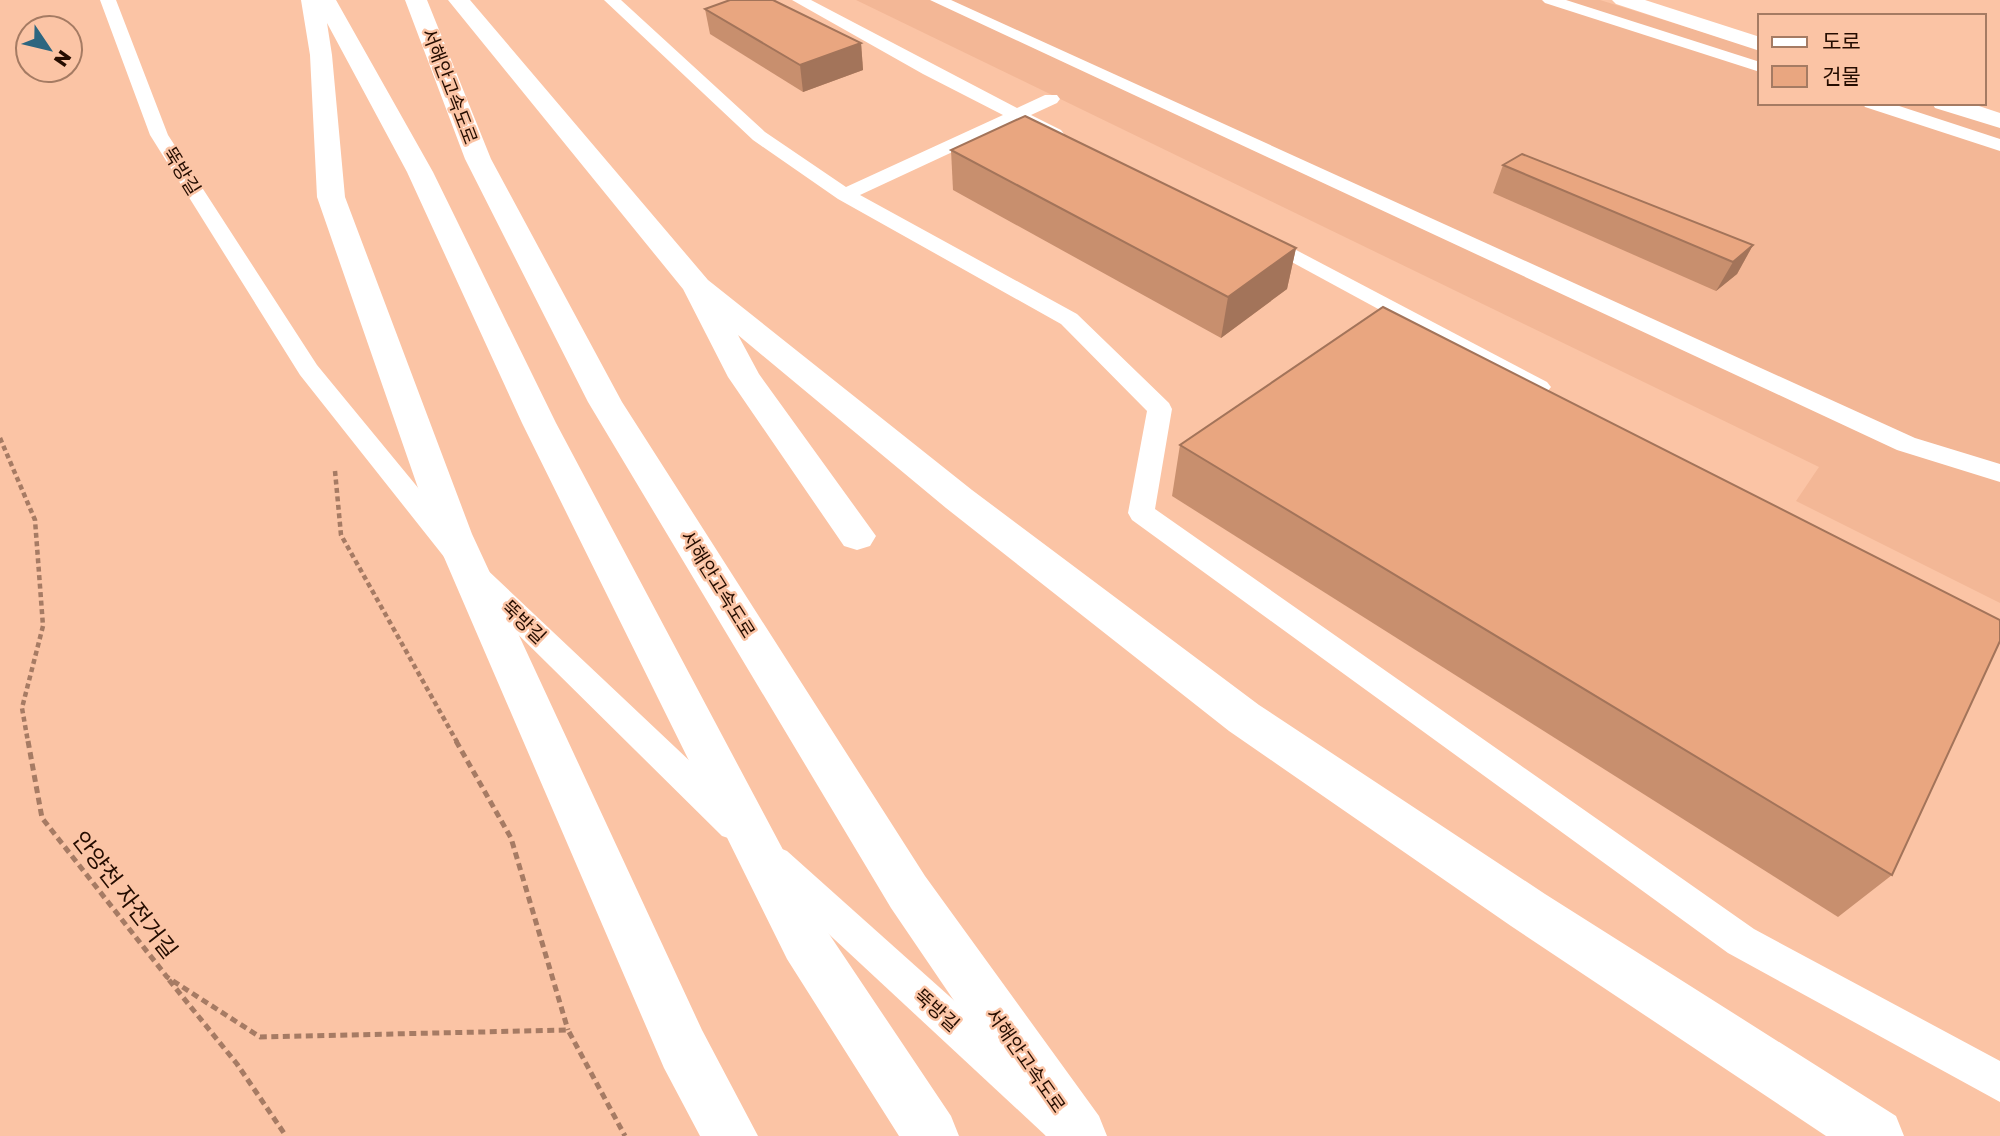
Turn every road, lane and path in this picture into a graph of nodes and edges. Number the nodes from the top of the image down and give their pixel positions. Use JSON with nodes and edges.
{"nodes":[{"id":1,"x":108,"y":0,"type":"edge"},
{"id":2,"x":312,"y":0,"type":"edge"},
{"id":3,"x":325,"y":0,"type":"edge"},
{"id":4,"x":416,"y":0,"type":"edge"},
{"id":5,"x":460,"y":0,"type":"edge"},
{"id":6,"x":612,"y":0,"type":"edge"},
{"id":7,"x":800,"y":0,"type":"edge"},
{"id":8,"x":938,"y":0,"type":"edge"},
{"id":9,"x":1550,"y":0,"type":"edge"},
{"id":10,"x":1623,"y":0,"type":"edge"},
{"id":11,"x":1758,"y":43,"type":"edge"},
{"id":12,"x":1758,"y":67,"type":"edge"},
{"id":13,"x":1051,"y":99,"type":"dead end"},
{"id":14,"x":1877,"y":105,"type":"edge"},
{"id":15,"x":1950,"y":105,"type":"edge"},
{"id":16,"x":1016,"y":115,"type":"junction"},
{"id":17,"x":2000,"y":121,"type":"edge"},
{"id":18,"x":1077,"y":145,"type":"edge"},
{"id":19,"x":2000,"y":145,"type":"edge"},
{"id":20,"x":845,"y":195,"type":"junction"},
{"id":21,"x":1246,"y":230,"type":"edge"},
{"id":22,"x":697,"y":286,"type":"junction"},
{"id":23,"x":329,"y":396,"type":"junction"},
{"id":24,"x":1562,"y":399,"type":"edge"},
{"id":25,"x":0,"y":438,"type":"edge"},
{"id":26,"x":2000,"y":473,"type":"edge"},
{"id":27,"x":857,"y":536,"type":"dead end"},
{"id":28,"x":167,"y":977,"type":"junction"},
{"id":29,"x":568,"y":1030,"type":"junction"},
{"id":30,"x":2000,"y":1082,"type":"edge"},
{"id":31,"x":286,"y":1136,"type":"edge"},
{"id":32,"x":625,"y":1136,"type":"edge"},
{"id":33,"x":730,"y":1136,"type":"edge"},
{"id":34,"x":931,"y":1136,"type":"edge"},
{"id":35,"x":1077,"y":1136,"type":"edge"},
{"id":36,"x":1876,"y":1136,"type":"edge"}],
"edges":[{"from":1,"to":23,"type":"lane","name":"뚝방길"},
{"from":2,"to":33,"type":"main road"},
{"from":3,"to":34,"type":"main road"},
{"from":4,"to":35,"type":"main road","name":"서해안고속도로"},
{"from":5,"to":22,"type":"main road"},
{"from":6,"to":20,"type":"lane"},
{"from":7,"to":16,"type":"lane"},
{"from":8,"to":26,"type":"lane"},
{"from":9,"to":12,"type":"lane"},
{"from":10,"to":11,"type":"main road"},
{"from":13,"to":16,"type":"lane"},
{"from":14,"to":19,"type":"lane"},
{"from":15,"to":17,"type":"main road"},
{"from":16,"to":18,"type":"lane"},
{"from":16,"to":20,"type":"lane"},
{"from":20,"to":30,"type":"lane"},
{"from":21,"to":24,"type":"lane"},
{"from":22,"to":27,"type":"main road"},
{"from":22,"to":36,"type":"main road"},
{"from":23,"to":29,"type":"path"},
{"from":23,"to":35,"type":"lane","name":"뚝방길"},
{"from":25,"to":28,"type":"path","name":"안양천 자전거길"},
{"from":28,"to":29,"type":"path","name":"안양천 자전거길"},
{"from":28,"to":31,"type":"path"},
{"from":29,"to":32,"type":"path"}]}
